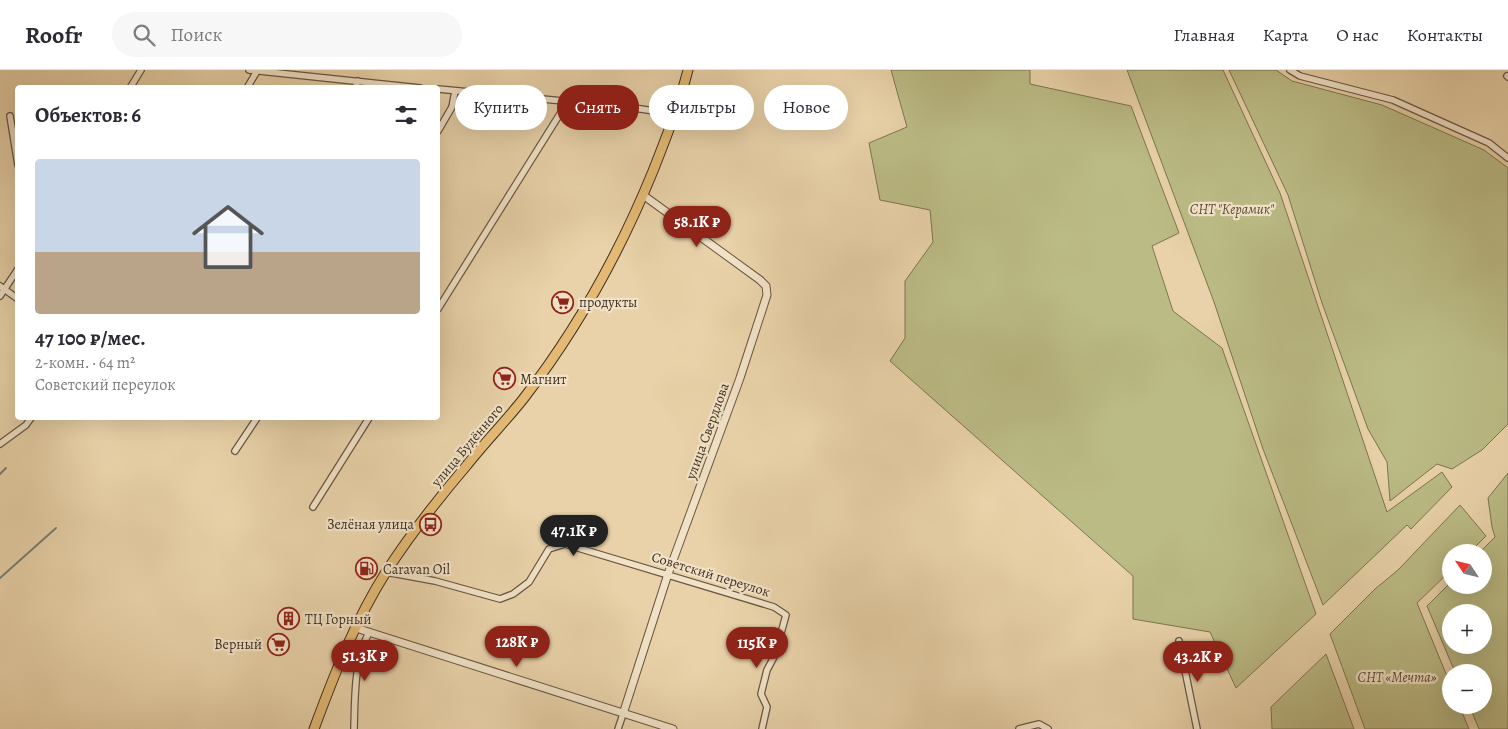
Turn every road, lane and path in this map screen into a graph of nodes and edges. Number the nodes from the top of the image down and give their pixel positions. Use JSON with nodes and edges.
{"nodes":[{"id":1,"x":141,"y":70,"type":"edge"},
{"id":2,"x":249,"y":70,"type":"edge"},
{"id":3,"x":688,"y":70,"type":"edge"},
{"id":4,"x":1290,"y":70,"type":"edge"},
{"id":5,"x":257,"y":72,"type":"junction"},
{"id":6,"x":358,"y":81,"type":"junction"},
{"id":7,"x":132,"y":85,"type":"edge"},
{"id":8,"x":249,"y":85,"type":"edge"},
{"id":9,"x":356,"y":85,"type":"edge"},
{"id":10,"x":393,"y":85,"type":"edge"},
{"id":11,"x":684,"y":85,"type":"edge"},
{"id":12,"x":440,"y":89,"type":"edge"},
{"id":13,"x":455,"y":91,"type":"joint"},
{"id":14,"x":10,"y":116,"type":"dead end"},
{"id":15,"x":557,"y":119,"type":"edge"},
{"id":16,"x":440,"y":128,"type":"edge"},
{"id":17,"x":669,"y":130,"type":"edge"},
{"id":18,"x":15,"y":147,"type":"edge"},
{"id":19,"x":1508,"y":158,"type":"edge"},
{"id":20,"x":643,"y":195,"type":"junction"},
{"id":21,"x":15,"y":273,"type":"edge"},
{"id":22,"x":2,"y":288,"type":"edge"},
{"id":23,"x":0,"y":296,"type":"edge"},
{"id":24,"x":15,"y":297,"type":"edge"},
{"id":25,"x":440,"y":306,"type":"edge"},
{"id":26,"x":30,"y":420,"type":"edge"},
{"id":27,"x":256,"y":420,"type":"edge"},
{"id":28,"x":368,"y":420,"type":"edge"},
{"id":29,"x":0,"y":444,"type":"edge"},
{"id":30,"x":235,"y":451,"type":"dead end"},
{"id":31,"x":313,"y":507,"type":"dead end"},
{"id":32,"x":386,"y":572,"type":"junction"},
{"id":33,"x":668,"y":574,"type":"junction"},
{"id":34,"x":356,"y":628,"type":"junction"},
{"id":35,"x":369,"y":632,"type":"junction"},
{"id":36,"x":1179,"y":641,"type":"dead end"},
{"id":37,"x":623,"y":714,"type":"junction"},
{"id":38,"x":314,"y":729,"type":"edge"},
{"id":39,"x":354,"y":729,"type":"edge"},
{"id":40,"x":618,"y":729,"type":"edge"},
{"id":41,"x":673,"y":729,"type":"edge"},
{"id":42,"x":762,"y":729,"type":"edge"},
{"id":43,"x":1019,"y":729,"type":"edge"},
{"id":44,"x":1048,"y":729,"type":"edge"},
{"id":45,"x":1197,"y":729,"type":"edge"}],
"edges":[{"from":1,"to":7,"type":"street"},
{"from":2,"to":5,"type":"street"},
{"from":3,"to":11,"type":"main road","name":"улица Будённого"},
{"from":4,"to":19,"type":"street"},
{"from":5,"to":6,"type":"street"},
{"from":5,"to":8,"type":"street"},
{"from":6,"to":9,"type":"street"},
{"from":6,"to":10,"type":"street"},
{"from":12,"to":13,"type":"street"},
{"from":13,"to":16,"type":"street"},
{"from":14,"to":18,"type":"street"},
{"from":15,"to":25,"type":"street"},
{"from":17,"to":20,"type":"main road","name":"улица Будённого"},
{"from":20,"to":32,"type":"main road","name":"улица Будённого"},
{"from":20,"to":33,"type":"street","name":"улица Свердлова"},
{"from":21,"to":22,"type":"street"},
{"from":22,"to":23,"type":"street"},
{"from":22,"to":24,"type":"street"},
{"from":26,"to":29,"type":"street"},
{"from":27,"to":30,"type":"street"},
{"from":28,"to":31,"type":"street"},
{"from":32,"to":33,"type":"street","name":"Советский переулок"},
{"from":32,"to":34,"type":"main road","name":"улица Будённого"},
{"from":33,"to":37,"type":"street","name":"улица Свердлова"},
{"from":33,"to":42,"type":"street","name":"Советский переулок"},
{"from":34,"to":35,"type":"street"},
{"from":34,"to":38,"type":"main road","name":"улица Будённого"},
{"from":35,"to":37,"type":"street"},
{"from":35,"to":39,"type":"street"},
{"from":36,"to":45,"type":"street"},
{"from":37,"to":40,"type":"street","name":"улица Свердлова"},
{"from":37,"to":41,"type":"street"},
{"from":43,"to":44,"type":"street"}]}
